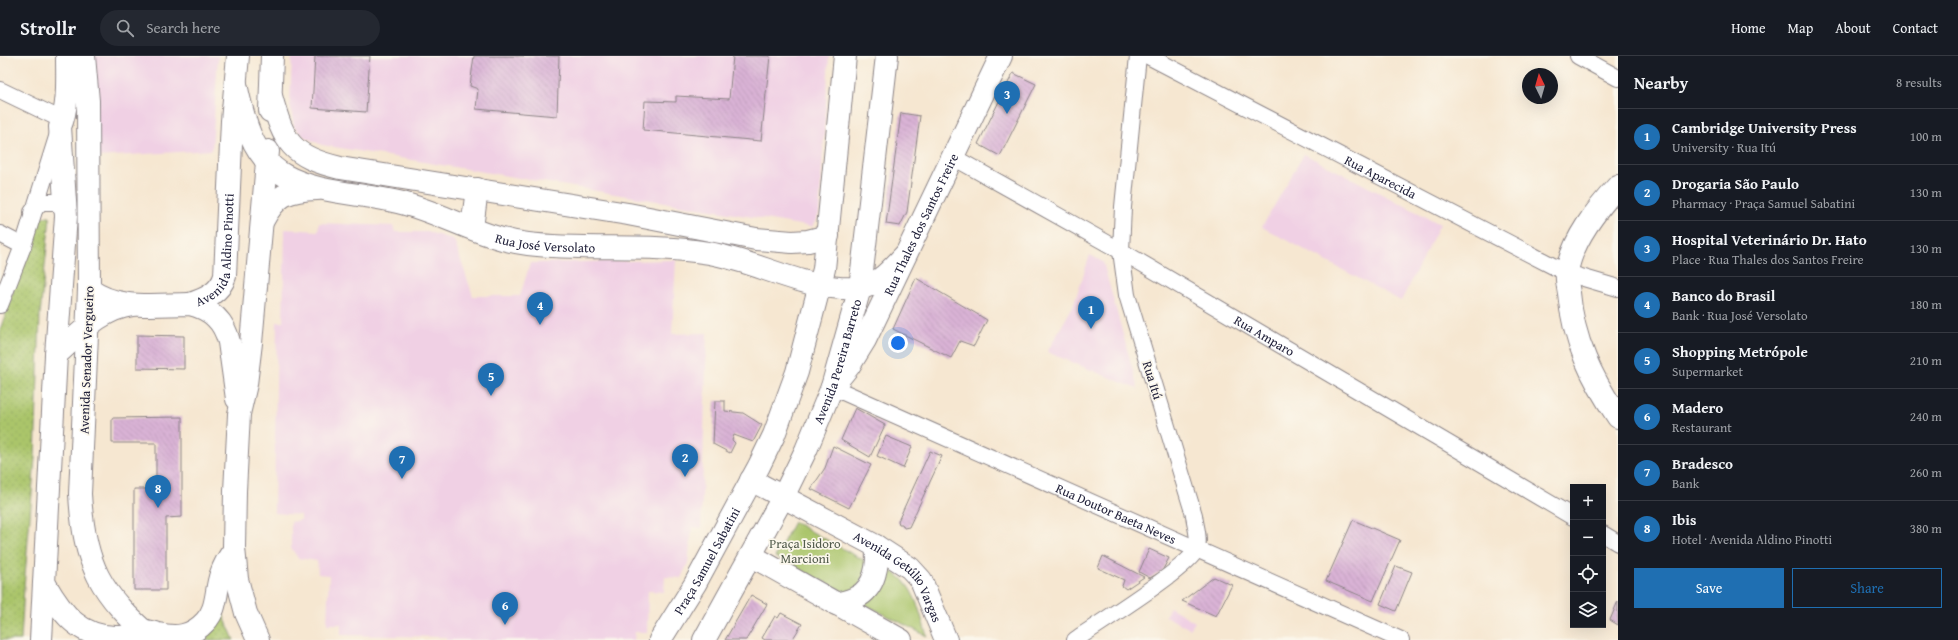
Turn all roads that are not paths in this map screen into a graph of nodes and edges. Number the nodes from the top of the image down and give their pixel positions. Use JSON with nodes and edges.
{"nodes":[{"id":1,"x":67,"y":56,"type":"edge"},
{"id":2,"x":84,"y":56,"type":"edge"},
{"id":3,"x":238,"y":56,"type":"edge"},
{"id":4,"x":272,"y":56,"type":"edge"},
{"id":5,"x":845,"y":56,"type":"edge"},
{"id":6,"x":887,"y":56,"type":"edge"},
{"id":7,"x":1001,"y":56,"type":"edge"},
{"id":8,"x":1138,"y":56,"type":"edge"},
{"id":9,"x":1148,"y":56,"type":"edge"},
{"id":10,"x":1578,"y":56,"type":"edge"},
{"id":11,"x":1618,"y":78,"type":"edge"},
{"id":12,"x":236,"y":84,"type":"junction"},
{"id":13,"x":0,"y":90,"type":"edge"},
{"id":14,"x":271,"y":96,"type":"junction"},
{"id":15,"x":62,"y":122,"type":"junction"},
{"id":16,"x":953,"y":157,"type":"junction"},
{"id":17,"x":267,"y":161,"type":"junction"},
{"id":18,"x":1618,"y":186,"type":"edge"},
{"id":19,"x":324,"y":189,"type":"junction"},
{"id":20,"x":476,"y":198,"type":"junction"},
{"id":21,"x":32,"y":212,"type":"junction"},
{"id":22,"x":628,"y":214,"type":"junction"},
{"id":23,"x":66,"y":216,"type":"junction"},
{"id":24,"x":262,"y":222,"type":"junction"},
{"id":25,"x":472,"y":228,"type":"junction"},
{"id":26,"x":0,"y":234,"type":"edge"},
{"id":27,"x":828,"y":236,"type":"junction"},
{"id":28,"x":559,"y":245,"type":"junction"},
{"id":29,"x":23,"y":246,"type":"junction"},
{"id":30,"x":1121,"y":251,"type":"junction"},
{"id":31,"x":905,"y":255,"type":"junction"},
{"id":32,"x":1567,"y":273,"type":"junction"},
{"id":33,"x":820,"y":285,"type":"junction"},
{"id":34,"x":860,"y":288,"type":"junction"},
{"id":35,"x":1618,"y":288,"type":"edge"},
{"id":36,"x":89,"y":289,"type":"junction"},
{"id":37,"x":190,"y":304,"type":"junction"},
{"id":38,"x":0,"y":305,"type":"edge"},
{"id":39,"x":132,"y":305,"type":"junction"},
{"id":40,"x":88,"y":327,"type":"junction"},
{"id":41,"x":56,"y":355,"type":"junction"},
{"id":42,"x":832,"y":387,"type":"junction"},
{"id":43,"x":239,"y":414,"type":"junction"},
{"id":44,"x":1618,"y":417,"type":"edge"},
{"id":45,"x":751,"y":480,"type":"junction"},
{"id":46,"x":783,"y":496,"type":"junction"},
{"id":47,"x":1570,"y":515,"type":"edge"},
{"id":48,"x":1606,"y":536,"type":"edge"},
{"id":49,"x":1618,"y":543,"type":"edge"},
{"id":50,"x":876,"y":546,"type":"junction"},
{"id":51,"x":1197,"y":548,"type":"junction"},
{"id":52,"x":234,"y":550,"type":"junction"},
{"id":53,"x":752,"y":556,"type":"junction"},
{"id":54,"x":45,"y":584,"type":"junction"},
{"id":55,"x":836,"y":604,"type":"junction"},
{"id":56,"x":125,"y":614,"type":"junction"},
{"id":57,"x":101,"y":635,"type":"junction"},
{"id":58,"x":148,"y":635,"type":"edge"},
{"id":59,"x":41,"y":640,"type":"edge"},
{"id":60,"x":258,"y":640,"type":"edge"},
{"id":61,"x":660,"y":640,"type":"edge"},
{"id":62,"x":704,"y":640,"type":"edge"},
{"id":63,"x":902,"y":640,"type":"edge"},
{"id":64,"x":946,"y":640,"type":"edge"},
{"id":65,"x":1075,"y":640,"type":"edge"},
{"id":66,"x":1401,"y":640,"type":"edge"}],
"edges":[{"from":1,"to":15,"type":"main road"},
{"from":2,"to":36,"type":"main road","name":"Avenida Senador Vergueiro"},
{"from":3,"to":12,"type":"main road","name":"Avenida Aldino Pinotti"},
{"from":4,"to":14,"type":"main road","name":"Avenida Aldino Pinotti"},
{"from":5,"to":27,"type":"main road"},
{"from":6,"to":34,"type":"main road","name":"Avenida Pereira Barreto"},
{"from":7,"to":16,"type":"main road","name":"Rua Thales dos Santos Freire"},
{"from":8,"to":30,"type":"street","name":"Rua Itú"},
{"from":9,"to":32,"type":"street","name":"Rua Aparecida"},
{"from":10,"to":11,"type":"street"},
{"from":12,"to":17,"type":"main road","name":"Rua José Versolato"},
{"from":12,"to":37,"type":"main road","name":"Avenida Aldino Pinotti"},
{"from":13,"to":15,"type":"street"},
{"from":14,"to":17,"type":"main road","name":"Avenida Aldino Pinotti"},
{"from":14,"to":20,"type":"main road"},
{"from":15,"to":21,"type":"street"},
{"from":15,"to":23,"type":"main road"},
{"from":16,"to":30,"type":"street","name":"Rua Amparo"},
{"from":16,"to":31,"type":"main road","name":"Rua Thales dos Santos Freire"},
{"from":17,"to":19,"type":"main road","name":"Rua José Versolato"},
{"from":17,"to":24,"type":"main road","name":"Avenida Aldino Pinotti"},
{"from":18,"to":32,"type":"main road"},
{"from":19,"to":24,"type":"main road"},
{"from":19,"to":25,"type":"main road","name":"Rua José Versolato"},
{"from":20,"to":22,"type":"main road"},
{"from":20,"to":25,"type":"main road"},
{"from":21,"to":23,"type":"street"},
{"from":21,"to":29,"type":"street"},
{"from":22,"to":27,"type":"main road"},
{"from":22,"to":28,"type":"main road"},
{"from":23,"to":41,"type":"main road"},
{"from":24,"to":43,"type":"main road","name":"Avenida Aldino Pinotti"},
{"from":25,"to":28,"type":"main road","name":"Rua José Versolato"},
{"from":26,"to":29,"type":"street"},
{"from":27,"to":33,"type":"main road"},
{"from":28,"to":33,"type":"main road","name":"Rua José Versolato"},
{"from":29,"to":38,"type":"street"},
{"from":30,"to":47,"type":"street","name":"Rua Amparo"},
{"from":30,"to":51,"type":"street","name":"Rua Itú"},
{"from":31,"to":34,"type":"main road","name":"Rua José Versolato"},
{"from":31,"to":42,"type":"main road","name":"Rua Thales dos Santos Freire"},
{"from":32,"to":35,"type":"street","name":"Rua Aparecida"},
{"from":32,"to":44,"type":"main road"},
{"from":33,"to":34,"type":"main road","name":"Rua José Versolato"},
{"from":33,"to":45,"type":"main road"},
{"from":34,"to":42,"type":"main road","name":"Avenida Pereira Barreto"},
{"from":36,"to":39,"type":"main road"},
{"from":36,"to":40,"type":"main road","name":"Avenida Senador Vergueiro"},
{"from":37,"to":39,"type":"main road"},
{"from":37,"to":43,"type":"main road","name":"Avenida Aldino Pinotti"},
{"from":39,"to":40,"type":"main road"},
{"from":40,"to":41,"type":"main road"},
{"from":40,"to":56,"type":"main road","name":"Avenida Senador Vergueiro"},
{"from":41,"to":54,"type":"main road"},
{"from":42,"to":46,"type":"main road","name":"Avenida Pereira Barreto"},
{"from":42,"to":51,"type":"street","name":"Rua Doutor Baeta Neves"},
{"from":43,"to":52,"type":"main road","name":"Avenida Aldino Pinotti"},
{"from":45,"to":46,"type":"main road","name":"Avenida Getúlio Vargas"},
{"from":45,"to":61,"type":"main road","name":"Praça Samuel Sabatini"},
{"from":46,"to":50,"type":"main road","name":"Avenida Getúlio Vargas"},
{"from":46,"to":53,"type":"main road","name":"Avenida Pereira Barreto"},
{"from":48,"to":49,"type":"street"},
{"from":50,"to":55,"type":"main road"},
{"from":50,"to":64,"type":"main road","name":"Avenida Getúlio Vargas"},
{"from":51,"to":65,"type":"street"},
{"from":51,"to":66,"type":"street","name":"Rua Doutor Baeta Neves"},
{"from":52,"to":58,"type":"main road"},
{"from":52,"to":60,"type":"main road","name":"Avenida Aldino Pinotti"},
{"from":53,"to":55,"type":"main road"},
{"from":53,"to":62,"type":"main road","name":"Avenida Pereira Barreto"},
{"from":54,"to":57,"type":"main road"},
{"from":54,"to":59,"type":"main road"},
{"from":55,"to":63,"type":"main road"},
{"from":56,"to":57,"type":"main road"},
{"from":56,"to":58,"type":"main road","name":"Avenida Senador Vergueiro"},
{"from":57,"to":58,"type":"main road"}]}
